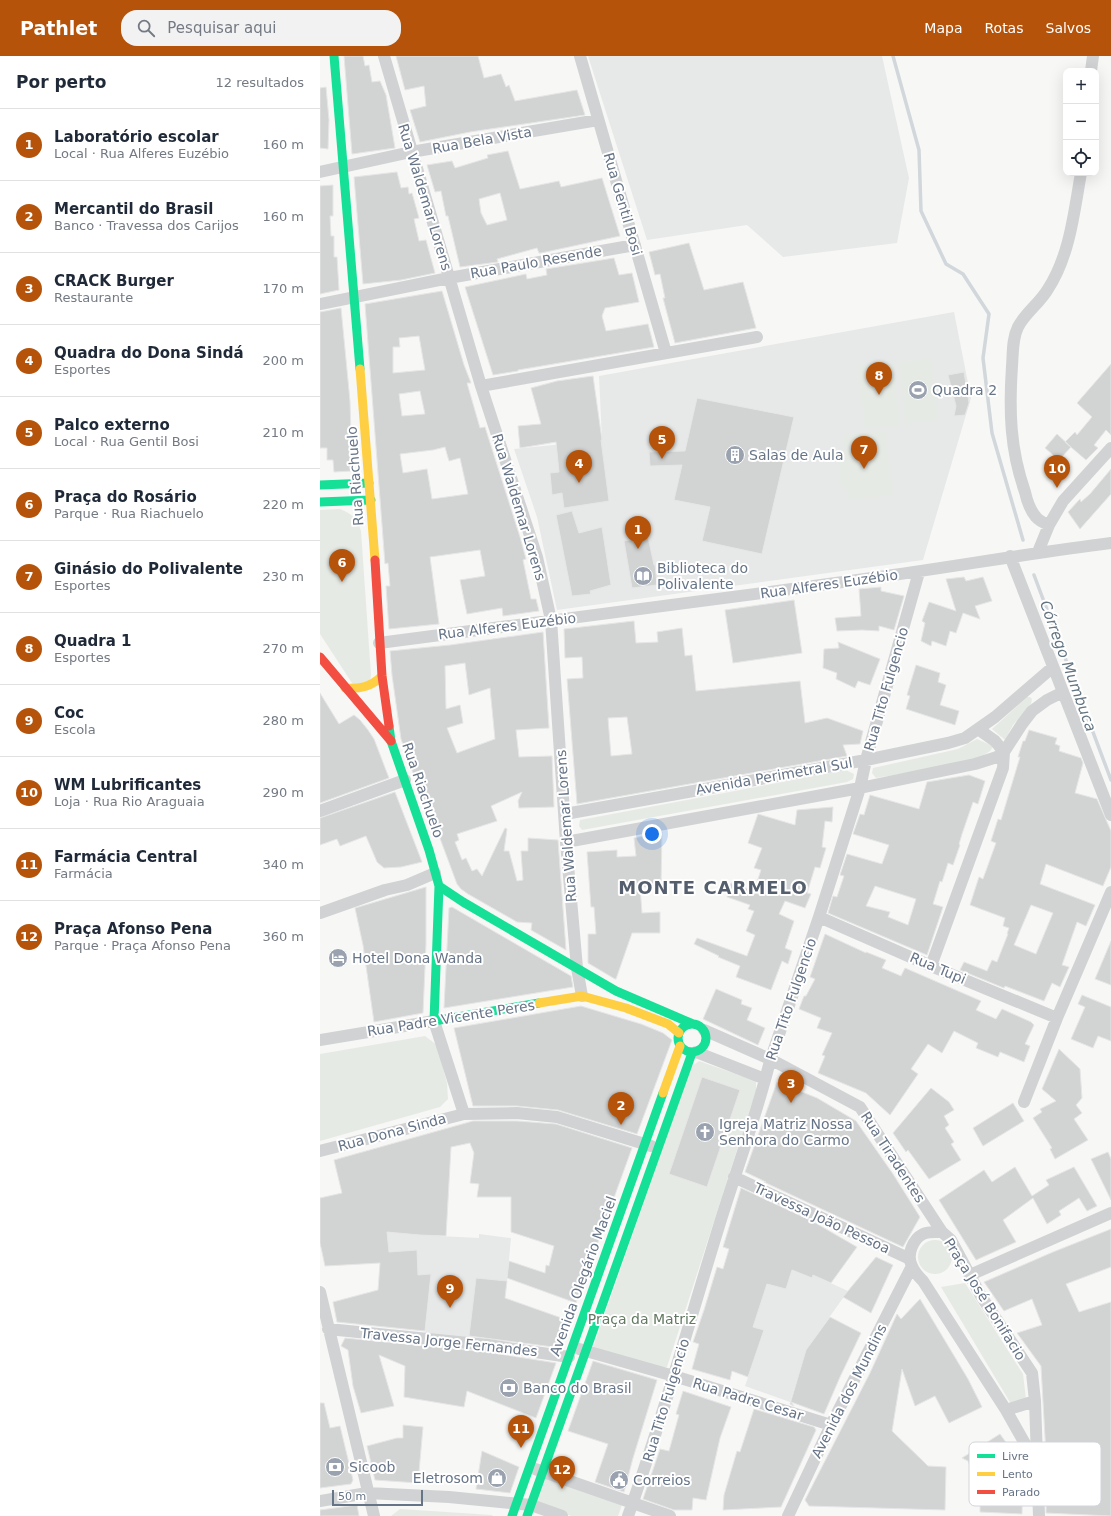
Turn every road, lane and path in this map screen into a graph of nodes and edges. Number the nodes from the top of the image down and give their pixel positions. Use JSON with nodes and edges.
{"nodes":[{"id":1,"x":334,"y":56,"type":"edge"},
{"id":2,"x":384,"y":56,"type":"edge"},
{"id":3,"x":580,"y":56,"type":"edge"},
{"id":4,"x":1093,"y":56,"type":"edge"},
{"id":5,"x":1091,"y":68,"type":"edge"},
{"id":6,"x":598,"y":120,"type":"junction"},
{"id":7,"x":411,"y":152,"type":"junction"},
{"id":8,"x":343,"y":167,"type":"junction"},
{"id":9,"x":320,"y":172,"type":"edge"},
{"id":10,"x":1080,"y":176,"type":"edge"},
{"id":11,"x":635,"y":245,"type":"junction"},
{"id":12,"x":449,"y":278,"type":"junction"},
{"id":13,"x":355,"y":298,"type":"junction"},
{"id":14,"x":320,"y":304,"type":"edge"},
{"id":15,"x":757,"y":337,"type":"dead end"},
{"id":16,"x":666,"y":353,"type":"junction"},
{"id":17,"x":481,"y":386,"type":"junction"},
{"id":18,"x":1111,"y":448,"type":"edge"},
{"id":19,"x":369,"y":483,"type":"junction"},
{"id":20,"x":320,"y":485,"type":"edge"},
{"id":21,"x":371,"y":500,"type":"junction"},
{"id":22,"x":320,"y":502,"type":"edge"},
{"id":23,"x":1049,"y":525,"type":"junction"},
{"id":24,"x":1111,"y":543,"type":"edge"},
{"id":25,"x":1038,"y":552,"type":"junction"},
{"id":26,"x":1010,"y":556,"type":"junction"},
{"id":27,"x":919,"y":572,"type":"junction"},
{"id":28,"x":551,"y":620,"type":"junction"},
{"id":29,"x":379,"y":643,"type":"junction"},
{"id":30,"x":320,"y":657,"type":"edge"},
{"id":31,"x":1053,"y":667,"type":"junction"},
{"id":32,"x":382,"y":676,"type":"junction"},
{"id":33,"x":345,"y":688,"type":"junction"},
{"id":34,"x":1063,"y":692,"type":"junction"},
{"id":35,"x":978,"y":729,"type":"junction"},
{"id":36,"x":391,"y":741,"type":"junction"},
{"id":37,"x":1004,"y":752,"type":"junction"},
{"id":38,"x":866,"y":760,"type":"junction"},
{"id":39,"x":405,"y":780,"type":"junction"},
{"id":40,"x":860,"y":788,"type":"junction"},
{"id":41,"x":320,"y":811,"type":"edge"},
{"id":42,"x":565,"y":814,"type":"junction"},
{"id":43,"x":1111,"y":815,"type":"edge"},
{"id":44,"x":566,"y":842,"type":"junction"},
{"id":45,"x":435,"y":873,"type":"junction"},
{"id":46,"x":439,"y":886,"type":"junction"},
{"id":47,"x":1111,"y":892,"type":"edge"},
{"id":48,"x":320,"y":914,"type":"edge"},
{"id":49,"x":819,"y":917,"type":"junction"},
{"id":50,"x":931,"y":966,"type":"junction"},
{"id":51,"x":577,"y":968,"type":"junction"},
{"id":52,"x":582,"y":996,"type":"junction"},
{"id":53,"x":1057,"y":1018,"type":"junction"},
{"id":54,"x":434,"y":1021,"type":"junction"},
{"id":55,"x":693,"y":1024,"type":"junction"},
{"id":56,"x":704,"y":1030,"type":"junction"},
{"id":57,"x":679,"y":1033,"type":"junction"},
{"id":58,"x":320,"y":1040,"type":"edge"},
{"id":59,"x":680,"y":1046,"type":"junction"},
{"id":60,"x":694,"y":1053,"type":"junction"},
{"id":61,"x":770,"y":1059,"type":"junction"},
{"id":62,"x":765,"y":1080,"type":"junction"},
{"id":63,"x":1024,"y":1102,"type":"dead end"},
{"id":64,"x":464,"y":1114,"type":"junction"},
{"id":65,"x":645,"y":1144,"type":"junction"},
{"id":66,"x":658,"y":1149,"type":"junction"},
{"id":67,"x":320,"y":1151,"type":"edge"},
{"id":68,"x":734,"y":1177,"type":"junction"},
{"id":69,"x":1111,"y":1213,"type":"edge"},
{"id":70,"x":942,"y":1232,"type":"junction"},
{"id":71,"x":911,"y":1263,"type":"junction"},
{"id":72,"x":970,"y":1275,"type":"junction"},
{"id":73,"x":320,"y":1292,"type":"edge"},
{"id":74,"x":328,"y":1329,"type":"junction"},
{"id":75,"x":585,"y":1351,"type":"junction"},
{"id":76,"x":570,"y":1352,"type":"junction"},
{"id":77,"x":674,"y":1376,"type":"junction"},
{"id":78,"x":1036,"y":1401,"type":"junction"},
{"id":79,"x":1006,"y":1410,"type":"junction"},
{"id":80,"x":831,"y":1425,"type":"junction"},
{"id":81,"x":1024,"y":1442,"type":"edge"},
{"id":82,"x":1037,"y":1442,"type":"edge"},
{"id":83,"x":529,"y":1466,"type":"junction"},
{"id":84,"x":543,"y":1472,"type":"junction"},
{"id":85,"x":367,"y":1493,"type":"junction"},
{"id":86,"x":320,"y":1500,"type":"edge"},
{"id":87,"x":516,"y":1503,"type":"junction"},
{"id":88,"x":632,"y":1504,"type":"junction"},
{"id":89,"x":1039,"y":1506,"type":"edge"},
{"id":90,"x":529,"y":1510,"type":"edge"},
{"id":91,"x":374,"y":1516,"type":"edge"},
{"id":92,"x":512,"y":1516,"type":"edge"},
{"id":93,"x":562,"y":1516,"type":"edge"},
{"id":94,"x":628,"y":1516,"type":"edge"},
{"id":95,"x":670,"y":1516,"type":"edge"},
{"id":96,"x":788,"y":1516,"type":"edge"},
{"id":97,"x":1039,"y":1516,"type":"edge"}],
"edges":[{"from":1,"to":8,"type":"main road","name":"Rua Riachuelo"},
{"from":2,"to":7,"type":"street","name":"Rua Waldemar Lorens"},
{"from":3,"to":6,"type":"street","name":"Rua Gentil Bosi"},
{"from":4,"to":5,"type":"street"},
{"from":6,"to":7,"type":"street","name":"Rua Bela Vista"},
{"from":6,"to":11,"type":"street","name":"Rua Gentil Bosi"},
{"from":7,"to":8,"type":"street","name":"Rua Bela Vista"},
{"from":7,"to":12,"type":"street","name":"Rua Waldemar Lorens"},
{"from":8,"to":9,"type":"street","name":"Rua Bela Vista"},
{"from":8,"to":13,"type":"main road","name":"Rua Riachuelo"},
{"from":10,"to":23,"type":"street"},
{"from":11,"to":12,"type":"street","name":"Rua Paulo Resende"},
{"from":11,"to":16,"type":"street","name":"Rua Gentil Bosi"},
{"from":12,"to":13,"type":"street","name":"Rua Paulo Resende"},
{"from":12,"to":17,"type":"street","name":"Rua Waldemar Lorens"},
{"from":13,"to":14,"type":"street","name":"Rua Paulo Resende"},
{"from":13,"to":19,"type":"main road","name":"Rua Riachuelo"},
{"from":15,"to":16,"type":"street"},
{"from":16,"to":17,"type":"street"},
{"from":17,"to":28,"type":"street","name":"Rua Waldemar Lorens"},
{"from":18,"to":23,"type":"street"},
{"from":19,"to":20,"type":"main road"},
{"from":19,"to":21,"type":"main road","name":"Rua Riachuelo"},
{"from":21,"to":22,"type":"main road"},
{"from":21,"to":29,"type":"main road","name":"Rua Riachuelo"},
{"from":23,"to":25,"type":"street"},
{"from":24,"to":25,"type":"street","name":"Rua Alferes Euzébio"},
{"from":25,"to":26,"type":"street","name":"Rua Alferes Euzébio"},
{"from":26,"to":27,"type":"street","name":"Rua Alferes Euzébio"},
{"from":26,"to":31,"type":"street"},
{"from":27,"to":28,"type":"street","name":"Rua Alferes Euzébio"},
{"from":27,"to":38,"type":"street","name":"Rua Tito Fulgencio"},
{"from":28,"to":29,"type":"street","name":"Rua Alferes Euzébio"},
{"from":28,"to":42,"type":"street","name":"Rua Waldemar Lorens"},
{"from":29,"to":32,"type":"main road","name":"Rua Riachuelo"},
{"from":30,"to":33,"type":"main road"},
{"from":31,"to":34,"type":"street"},
{"from":31,"to":35,"type":"street","name":"Avenida Perimetral Sul"},
{"from":32,"to":33,"type":"main road"},
{"from":32,"to":36,"type":"main road","name":"Rua Riachuelo"},
{"from":33,"to":36,"type":"main road"},
{"from":34,"to":37,"type":"street"},
{"from":34,"to":43,"type":"street"},
{"from":35,"to":37,"type":"street"},
{"from":35,"to":38,"type":"street","name":"Avenida Perimetral Sul"},
{"from":36,"to":39,"type":"main road","name":"Rua Riachuelo"},
{"from":37,"to":40,"type":"street","name":"Avenida Perimetral Sul"},
{"from":37,"to":50,"type":"street"},
{"from":38,"to":40,"type":"street","name":"Rua Tito Fulgencio"},
{"from":38,"to":42,"type":"street","name":"Avenida Perimetral Sul"},
{"from":39,"to":41,"type":"street"},
{"from":39,"to":45,"type":"main road","name":"Rua Riachuelo"},
{"from":40,"to":44,"type":"street","name":"Avenida Perimetral Sul"},
{"from":40,"to":49,"type":"street","name":"Rua Tito Fulgencio"},
{"from":42,"to":44,"type":"street","name":"Rua Waldemar Lorens"},
{"from":44,"to":51,"type":"street","name":"Rua Waldemar Lorens"},
{"from":45,"to":46,"type":"main road","name":"Rua Riachuelo"},
{"from":45,"to":48,"type":"street"},
{"from":46,"to":51,"type":"main road"},
{"from":46,"to":54,"type":"main road","name":"Rua Riachuelo"},
{"from":47,"to":53,"type":"street"},
{"from":49,"to":50,"type":"street","name":"Rua Tupi"},
{"from":49,"to":61,"type":"street","name":"Rua Tito Fulgencio"},
{"from":50,"to":53,"type":"street","name":"Rua Tupi"},
{"from":51,"to":52,"type":"street","name":"Rua Waldemar Lorens"},
{"from":51,"to":55,"type":"main road"},
{"from":52,"to":54,"type":"main road","name":"Rua Padre Vicente Peres"},
{"from":52,"to":57,"type":"main road"},
{"from":53,"to":63,"type":"street"},
{"from":54,"to":58,"type":"street","name":"Rua Padre Vicente Peres"},
{"from":54,"to":64,"type":"street"},
{"from":55,"to":56,"type":"main road"},
{"from":55,"to":57,"type":"main road"},
{"from":56,"to":60,"type":"main road"},
{"from":56,"to":61,"type":"street","name":"Rua Tiradentes"},
{"from":57,"to":59,"type":"main road"},
{"from":59,"to":60,"type":"main road"},
{"from":59,"to":65,"type":"main road","name":"Avenida Olegário Maciel"},
{"from":60,"to":62,"type":"street"},
{"from":60,"to":66,"type":"main road","name":"Avenida Olegário Maciel"},
{"from":61,"to":62,"type":"street","name":"Rua Tito Fulgencio"},
{"from":61,"to":70,"type":"street","name":"Rua Tiradentes"},
{"from":62,"to":68,"type":"street","name":"Rua Tito Fulgencio"},
{"from":64,"to":65,"type":"street","name":"Rua Dona Sinda"},
{"from":64,"to":67,"type":"street","name":"Rua Dona Sinda"},
{"from":65,"to":66,"type":"street","name":"Rua Dona Sinda"},
{"from":65,"to":76,"type":"main road","name":"Avenida Olegário Maciel"},
{"from":66,"to":75,"type":"main road","name":"Avenida Olegário Maciel"},
{"from":68,"to":71,"type":"street","name":"Travessa João Pessoa"},
{"from":68,"to":77,"type":"street","name":"Rua Tito Fulgencio"},
{"from":69,"to":72,"type":"street"},
{"from":70,"to":71,"type":"street","name":"Praça José Bonifacio"},
{"from":70,"to":72,"type":"street","name":"Praça José Bonifacio"},
{"from":71,"to":79,"type":"street"},
{"from":71,"to":80,"type":"street","name":"Avenida dos Mundins"},
{"from":72,"to":78,"type":"street","name":"Praça José Bonifacio"},
{"from":73,"to":74,"type":"street"},
{"from":74,"to":76,"type":"street","name":"Travessa Jorge Fernandes"},
{"from":74,"to":85,"type":"street"},
{"from":75,"to":76,"type":"street","name":"Rua Padre Cesar"},
{"from":75,"to":77,"type":"street","name":"Rua Padre Cesar"},
{"from":75,"to":84,"type":"main road","name":"Avenida Olegário Maciel"},
{"from":76,"to":83,"type":"main road","name":"Avenida Olegário Maciel"},
{"from":77,"to":80,"type":"street","name":"Rua Padre Cesar"},
{"from":77,"to":88,"type":"street","name":"Rua Tito Fulgencio"},
{"from":78,"to":79,"type":"street"},
{"from":78,"to":82,"type":"street","name":"Praça José Bonifacio"},
{"from":79,"to":81,"type":"street"},
{"from":80,"to":96,"type":"street","name":"Avenida dos Mundins"},
{"from":83,"to":84,"type":"street"},
{"from":83,"to":87,"type":"main road","name":"Avenida Olegário Maciel"},
{"from":84,"to":88,"type":"street"},
{"from":84,"to":90,"type":"main road","name":"Avenida Olegário Maciel"},
{"from":85,"to":86,"type":"street"},
{"from":85,"to":87,"type":"street"},
{"from":85,"to":91,"type":"street"},
{"from":87,"to":90,"type":"street"},
{"from":87,"to":92,"type":"main road","name":"Avenida Olegário Maciel"},
{"from":88,"to":94,"type":"street","name":"Rua Tito Fulgencio"},
{"from":88,"to":95,"type":"street"},
{"from":89,"to":97,"type":"street","name":"Praça José Bonifacio"},
{"from":90,"to":93,"type":"street"}]}
